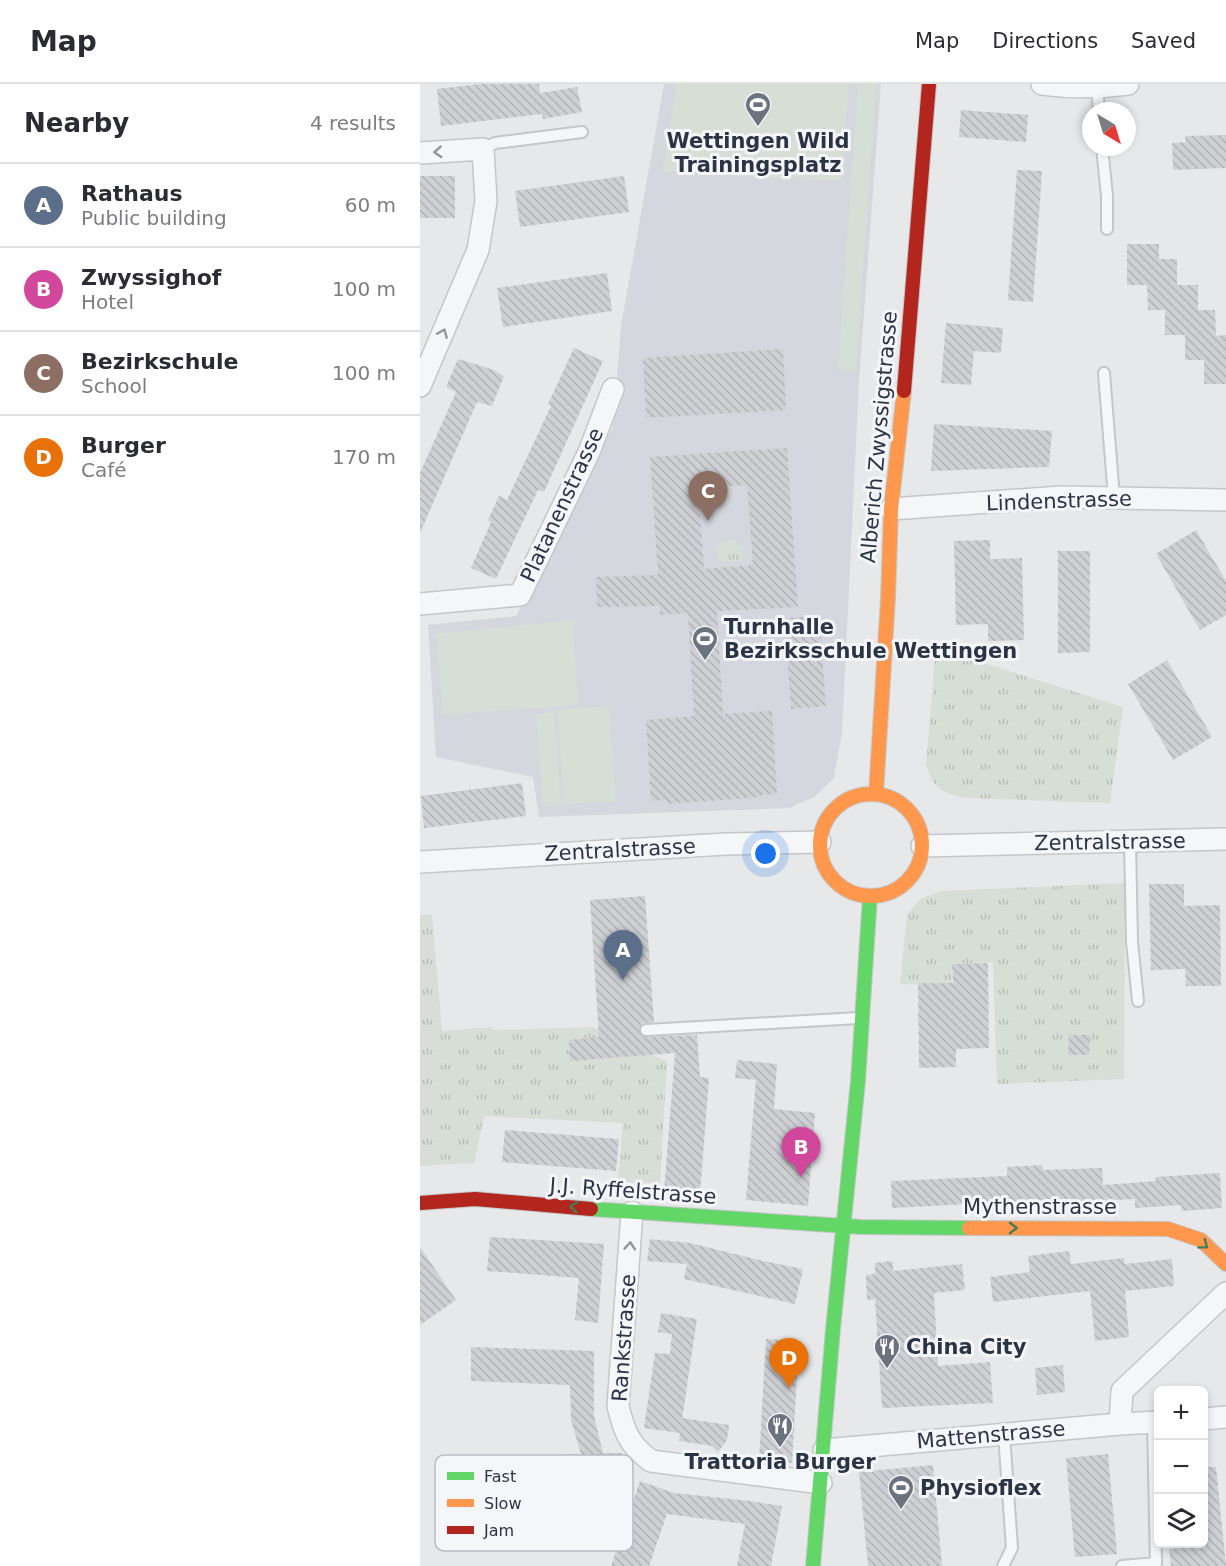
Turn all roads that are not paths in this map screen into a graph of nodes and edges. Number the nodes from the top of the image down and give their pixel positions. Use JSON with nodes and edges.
{"nodes":[{"id":1,"x":929,"y":84,"type":"edge"},
{"id":2,"x":1042,"y":84,"type":"edge"},
{"id":3,"x":1128,"y":84,"type":"edge"},
{"id":4,"x":1097,"y":88,"type":"junction"},
{"id":5,"x":1098,"y":102,"type":"edge"},
{"id":6,"x":582,"y":132,"type":"dead end"},
{"id":7,"x":483,"y":149,"type":"junction"},
{"id":8,"x":420,"y":153,"type":"edge"},
{"id":9,"x":1103,"y":156,"type":"edge"},
{"id":10,"x":1107,"y":229,"type":"dead end"},
{"id":11,"x":1104,"y":373,"type":"dead end"},
{"id":12,"x":420,"y":386,"type":"edge"},
{"id":13,"x":613,"y":389,"type":"dead end"},
{"id":14,"x":1114,"y":498,"type":"junction"},
{"id":15,"x":1226,"y":500,"type":"edge"},
{"id":16,"x":891,"y":509,"type":"junction"},
{"id":17,"x":420,"y":604,"type":"edge"},
{"id":18,"x":876,"y":794,"type":"junction"},
{"id":19,"x":1226,"y":840,"type":"edge"},
{"id":20,"x":1130,"y":841,"type":"junction"},
{"id":21,"x":820,"y":842,"type":"junction"},
{"id":22,"x":922,"y":846,"type":"junction"},
{"id":23,"x":420,"y":862,"type":"edge"},
{"id":24,"x":870,"y":896,"type":"junction"},
{"id":25,"x":1138,"y":1001,"type":"dead end"},
{"id":26,"x":862,"y":1018,"type":"junction"},
{"id":27,"x":646,"y":1030,"type":"dead end"},
{"id":28,"x":420,"y":1203,"type":"edge"},
{"id":29,"x":632,"y":1212,"type":"junction"},
{"id":30,"x":843,"y":1226,"type":"junction"},
{"id":31,"x":1226,"y":1264,"type":"edge"},
{"id":32,"x":1226,"y":1293,"type":"edge"},
{"id":33,"x":1226,"y":1417,"type":"edge"},
{"id":34,"x":1208,"y":1419,"type":"edge"},
{"id":35,"x":1154,"y":1422,"type":"edge"},
{"id":36,"x":1120,"y":1424,"type":"junction"},
{"id":37,"x":1004,"y":1434,"type":"junction"},
{"id":38,"x":1156,"y":1440,"type":"edge"},
{"id":39,"x":824,"y":1450,"type":"junction"},
{"id":40,"x":821,"y":1483,"type":"junction"},
{"id":41,"x":813,"y":1566,"type":"edge"},
{"id":42,"x":1003,"y":1566,"type":"edge"},
{"id":43,"x":1122,"y":1566,"type":"edge"}],
"edges":[{"from":1,"to":16,"type":"street","name":"Alberich Zwyssigstrasse"},
{"from":2,"to":4,"type":"street"},
{"from":3,"to":4,"type":"street"},
{"from":4,"to":5,"type":"lane"},
{"from":6,"to":7,"type":"lane"},
{"from":7,"to":8,"type":"street","one_way":true},
{"from":12,"to":7,"type":"street","one_way":true},
{"from":9,"to":10,"type":"lane"},
{"from":11,"to":14,"type":"lane"},
{"from":13,"to":17,"type":"street","name":"Platanenstrasse"},
{"from":14,"to":15,"type":"street","name":"Lindenstrasse"},
{"from":14,"to":16,"type":"street","name":"Lindenstrasse"},
{"from":16,"to":18,"type":"street","name":"Alberich Zwyssigstrasse"},
{"from":18,"to":21,"type":"street"},
{"from":18,"to":22,"type":"street"},
{"from":19,"to":20,"type":"street","name":"Zentralstrasse"},
{"from":20,"to":22,"type":"street","name":"Zentralstrasse"},
{"from":20,"to":25,"type":"lane"},
{"from":21,"to":23,"type":"street","name":"Zentralstrasse"},
{"from":21,"to":24,"type":"street"},
{"from":22,"to":24,"type":"street"},
{"from":24,"to":26,"type":"street"},
{"from":26,"to":27,"type":"lane"},
{"from":26,"to":30,"type":"street"},
{"from":29,"to":28,"type":"street","name":"J.J. Ryffelstrasse","one_way":true},
{"from":29,"to":30,"type":"street","name":"J.J. Ryffelstrasse"},
{"from":40,"to":29,"type":"street","name":"Rankstrasse","one_way":true},
{"from":30,"to":31,"type":"street","name":"Mythenstrasse","one_way":true},
{"from":30,"to":39,"type":"street"},
{"from":32,"to":36,"type":"street"},
{"from":33,"to":34,"type":"street"},
{"from":35,"to":36,"type":"street","name":"Mattenstrasse"},
{"from":36,"to":37,"type":"street","name":"Mattenstrasse"},
{"from":37,"to":39,"type":"street","name":"Mattenstrasse"},
{"from":37,"to":42,"type":"lane"},
{"from":38,"to":43,"type":"lane"},
{"from":39,"to":40,"type":"street"},
{"from":40,"to":41,"type":"street"}]}
